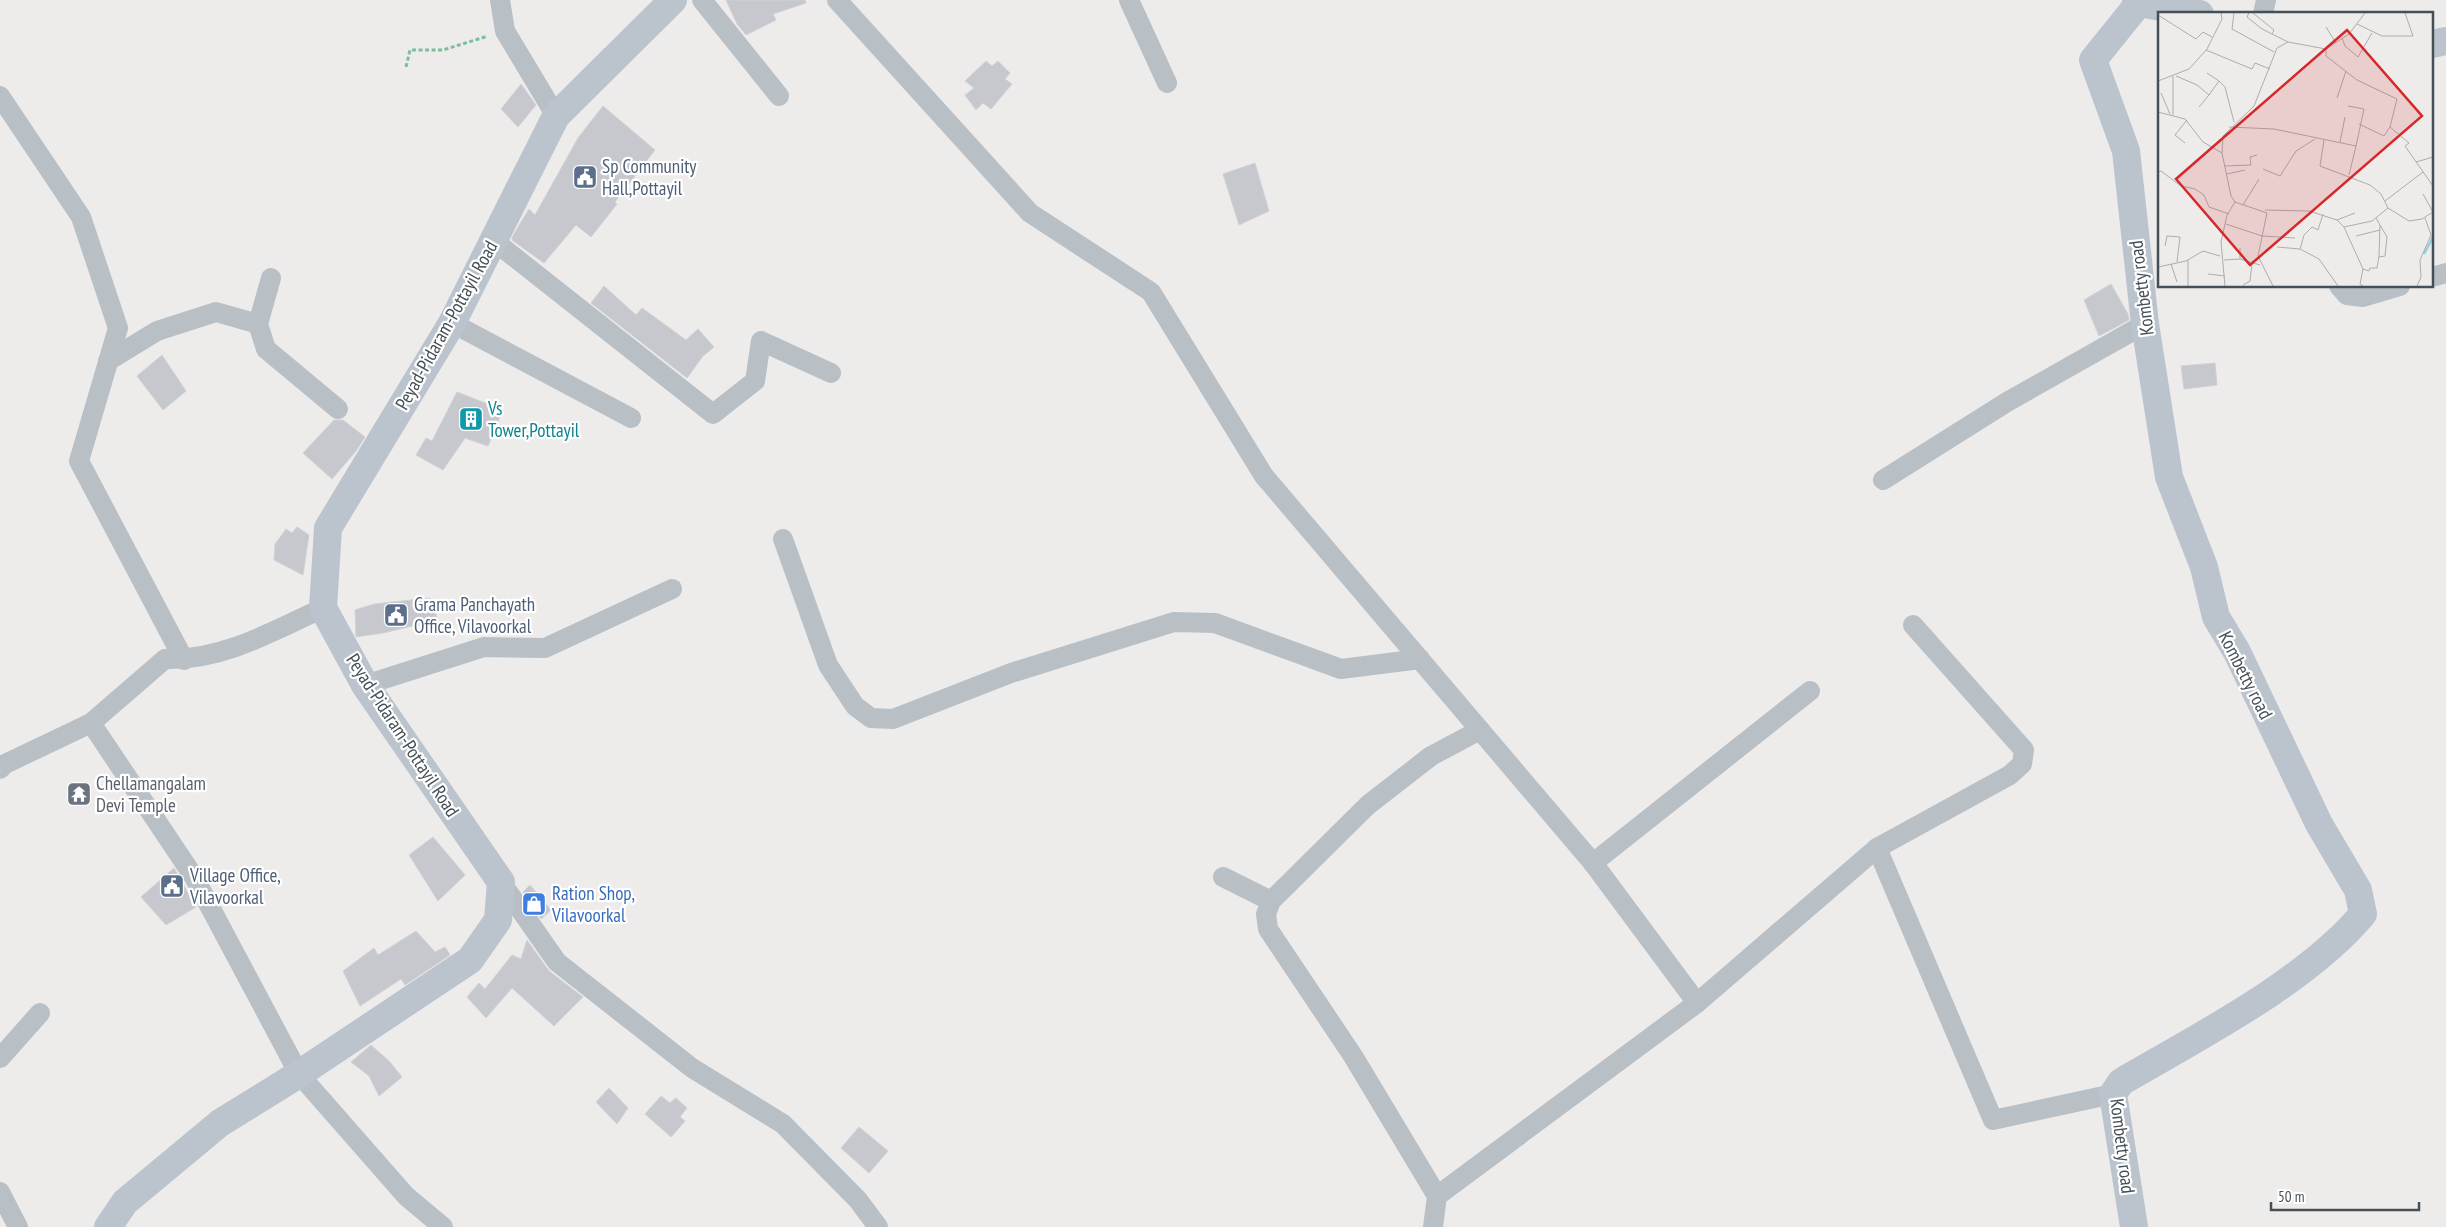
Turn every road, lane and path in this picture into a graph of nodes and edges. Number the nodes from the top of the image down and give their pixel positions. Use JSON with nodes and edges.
{"nodes":[{"id":1,"x":500,"y":0,"type":"edge"},
{"id":2,"x":673,"y":0,"type":"edge"},
{"id":3,"x":702,"y":0,"type":"edge"},
{"id":4,"x":837,"y":0,"type":"edge"},
{"id":5,"x":1130,"y":0,"type":"edge"},
{"id":6,"x":2138,"y":2,"type":"edge"},
{"id":7,"x":2190,"y":12,"type":"edge"},
{"id":8,"x":505,"y":31,"type":"junction"},
{"id":9,"x":406,"y":68,"type":"dead end"},
{"id":10,"x":1167,"y":83,"type":"dead end"},
{"id":11,"x":0,"y":96,"type":"edge"},
{"id":12,"x":779,"y":96,"type":"dead end"},
{"id":13,"x":556,"y":116,"type":"junction"},
{"id":14,"x":494,"y":241,"type":"junction"},
{"id":15,"x":271,"y":278,"type":"dead end"},
{"id":16,"x":2341,"y":288,"type":"edge"},
{"id":17,"x":2393,"y":288,"type":"edge"},
{"id":18,"x":452,"y":323,"type":"junction"},
{"id":19,"x":258,"y":324,"type":"junction"},
{"id":20,"x":2145,"y":324,"type":"junction"},
{"id":21,"x":108,"y":361,"type":"junction"},
{"id":22,"x":831,"y":373,"type":"dead end"},
{"id":23,"x":338,"y":409,"type":"dead end"},
{"id":24,"x":631,"y":418,"type":"dead end"},
{"id":25,"x":1883,"y":480,"type":"dead end"},
{"id":26,"x":783,"y":539,"type":"dead end"},
{"id":27,"x":672,"y":589,"type":"dead end"},
{"id":28,"x":324,"y":608,"type":"junction"},
{"id":29,"x":1913,"y":625,"type":"dead end"},
{"id":30,"x":1420,"y":659,"type":"junction"},
{"id":31,"x":184,"y":660,"type":"junction"},
{"id":32,"x":365,"y":684,"type":"junction"},
{"id":33,"x":1810,"y":691,"type":"dead end"},
{"id":34,"x":91,"y":723,"type":"junction"},
{"id":35,"x":1480,"y":730,"type":"junction"},
{"id":36,"x":0,"y":769,"type":"edge"},
{"id":37,"x":1877,"y":848,"type":"junction"},
{"id":38,"x":1593,"y":862,"type":"junction"},
{"id":39,"x":1223,"y":877,"type":"dead end"},
{"id":40,"x":501,"y":882,"type":"junction"},
{"id":41,"x":1272,"y":901,"type":"junction"},
{"id":42,"x":1697,"y":1003,"type":"junction"},
{"id":43,"x":40,"y":1014,"type":"dead end"},
{"id":44,"x":0,"y":1058,"type":"edge"},
{"id":45,"x":299,"y":1074,"type":"junction"},
{"id":46,"x":2113,"y":1094,"type":"junction"},
{"id":47,"x":0,"y":1192,"type":"edge"},
{"id":48,"x":1437,"y":1196,"type":"junction"},
{"id":49,"x":18,"y":1227,"type":"edge"},
{"id":50,"x":108,"y":1227,"type":"edge"},
{"id":51,"x":443,"y":1227,"type":"edge"},
{"id":52,"x":878,"y":1227,"type":"edge"},
{"id":53,"x":1433,"y":1227,"type":"edge"},
{"id":54,"x":2134,"y":1227,"type":"edge"}],
"edges":[{"from":1,"to":8,"type":"street"},
{"from":2,"to":13,"type":"street","name":"Peyad-Pidaram-Pottayil Road"},
{"from":3,"to":12,"type":"street"},
{"from":4,"to":30,"type":"street"},
{"from":5,"to":10,"type":"street"},
{"from":6,"to":7,"type":"street"},
{"from":6,"to":20,"type":"street","name":"Kombetty road"},
{"from":8,"to":9,"type":"path"},
{"from":8,"to":13,"type":"street"},
{"from":11,"to":21,"type":"street"},
{"from":13,"to":14,"type":"street","name":"Peyad-Pidaram-Pottayil Road"},
{"from":14,"to":18,"type":"street","name":"Peyad-Pidaram-Pottayil Road"},
{"from":14,"to":22,"type":"street"},
{"from":15,"to":19,"type":"street"},
{"from":16,"to":17,"type":"street"},
{"from":18,"to":24,"type":"street"},
{"from":18,"to":28,"type":"street","name":"Peyad-Pidaram-Pottayil Road"},
{"from":19,"to":21,"type":"street"},
{"from":19,"to":23,"type":"street"},
{"from":20,"to":25,"type":"street"},
{"from":20,"to":46,"type":"street","name":"Kombetty road"},
{"from":21,"to":31,"type":"street"},
{"from":26,"to":30,"type":"street"},
{"from":27,"to":32,"type":"street"},
{"from":28,"to":31,"type":"street"},
{"from":28,"to":32,"type":"street","name":"Peyad-Pidaram-Pottayil Road"},
{"from":29,"to":37,"type":"street"},
{"from":30,"to":35,"type":"street"},
{"from":31,"to":34,"type":"street"},
{"from":32,"to":40,"type":"street","name":"Peyad-Pidaram-Pottayil Road"},
{"from":33,"to":38,"type":"street"},
{"from":34,"to":36,"type":"street"},
{"from":34,"to":45,"type":"street"},
{"from":35,"to":38,"type":"street"},
{"from":35,"to":41,"type":"street"},
{"from":37,"to":42,"type":"street"},
{"from":37,"to":46,"type":"street"},
{"from":38,"to":42,"type":"street"},
{"from":39,"to":41,"type":"street"},
{"from":40,"to":45,"type":"street"},
{"from":40,"to":52,"type":"street"},
{"from":41,"to":48,"type":"street"},
{"from":42,"to":48,"type":"street"},
{"from":43,"to":44,"type":"street"},
{"from":45,"to":50,"type":"street"},
{"from":45,"to":51,"type":"street"},
{"from":46,"to":54,"type":"street","name":"Kombetty road"},
{"from":47,"to":49,"type":"street"},
{"from":48,"to":53,"type":"street"}]}
